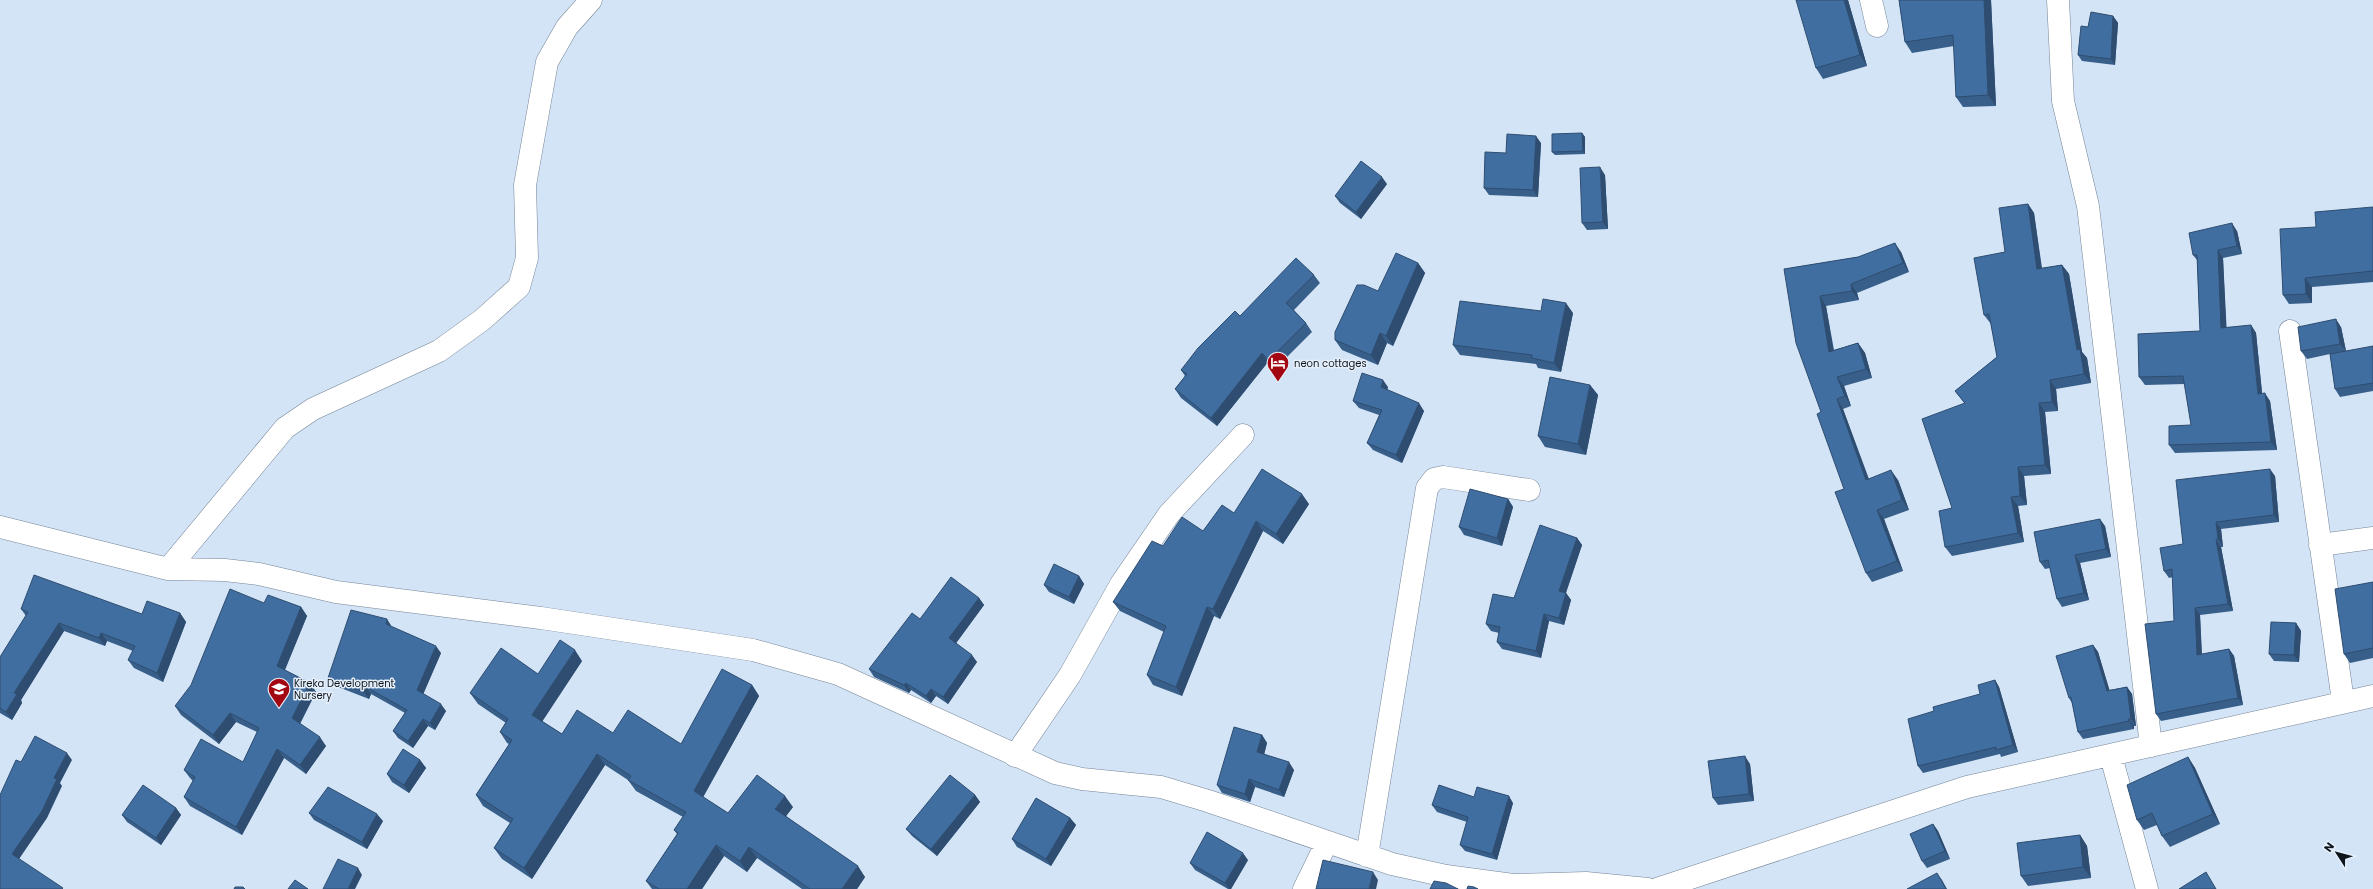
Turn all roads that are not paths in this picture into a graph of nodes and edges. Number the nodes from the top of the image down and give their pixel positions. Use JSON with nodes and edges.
{"nodes":[{"id":1,"x":591,"y":0,"type":"edge"},
{"id":2,"x":1871,"y":0,"type":"edge"},
{"id":3,"x":2058,"y":0,"type":"edge"},
{"id":4,"x":1877,"y":26,"type":"dead end"},
{"id":5,"x":2290,"y":331,"type":"dead end"},
{"id":6,"x":1243,"y":436,"type":"dead end"},
{"id":7,"x":1529,"y":490,"type":"dead end"},
{"id":8,"x":0,"y":527,"type":"edge"},
{"id":9,"x":2373,"y":538,"type":"edge"},
{"id":10,"x":2320,"y":545,"type":"junction"},
{"id":11,"x":168,"y":569,"type":"junction"},
{"id":12,"x":2373,"y":696,"type":"edge"},
{"id":13,"x":2343,"y":702,"type":"junction"},
{"id":14,"x":2151,"y":746,"type":"junction"},
{"id":15,"x":1015,"y":756,"type":"junction"},
{"id":16,"x":2112,"y":756,"type":"junction"},
{"id":17,"x":1327,"y":842,"type":"junction"},
{"id":18,"x":1367,"y":856,"type":"junction"},
{"id":19,"x":1304,"y":889,"type":"edge"},
{"id":20,"x":1648,"y":889,"type":"edge"},
{"id":21,"x":1657,"y":889,"type":"edge"},
{"id":22,"x":2147,"y":889,"type":"edge"}],
"edges":[{"from":1,"to":11,"type":"street"},
{"from":2,"to":4,"type":"street"},
{"from":3,"to":14,"type":"street"},
{"from":5,"to":10,"type":"street"},
{"from":6,"to":15,"type":"street"},
{"from":7,"to":18,"type":"street"},
{"from":8,"to":11,"type":"street"},
{"from":9,"to":10,"type":"street"},
{"from":10,"to":13,"type":"street"},
{"from":11,"to":15,"type":"street"},
{"from":12,"to":13,"type":"street"},
{"from":13,"to":14,"type":"street"},
{"from":14,"to":16,"type":"street"},
{"from":15,"to":17,"type":"street"},
{"from":16,"to":21,"type":"street"},
{"from":16,"to":22,"type":"street"},
{"from":17,"to":18,"type":"street"},
{"from":17,"to":19,"type":"street"},
{"from":18,"to":20,"type":"street"}]}
